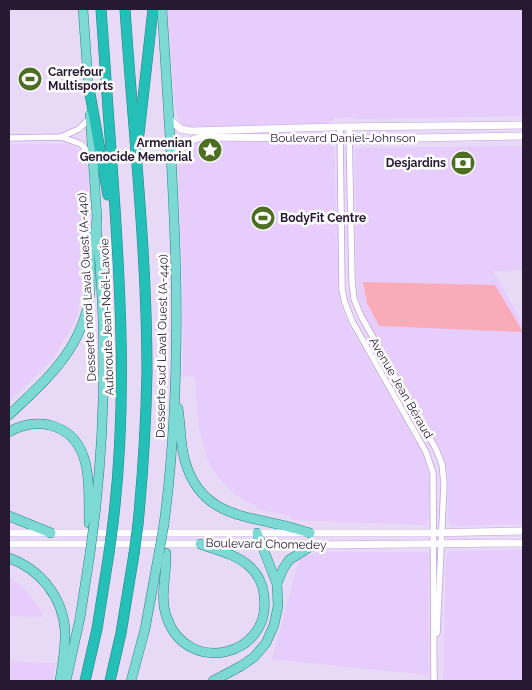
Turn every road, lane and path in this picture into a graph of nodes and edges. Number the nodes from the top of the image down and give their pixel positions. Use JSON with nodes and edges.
{"nodes":[{"id":1,"x":83,"y":9,"type":"edge"},
{"id":2,"x":101,"y":9,"type":"edge"},
{"id":3,"x":125,"y":9,"type":"edge"},
{"id":4,"x":154,"y":9,"type":"edge"},
{"id":5,"x":162,"y":9,"type":"edge"},
{"id":6,"x":89,"y":88,"type":"junction"},
{"id":7,"x":90,"y":118,"type":"junction"},
{"id":8,"x":169,"y":119,"type":"junction"},
{"id":9,"x":523,"y":125,"type":"edge"},
{"id":10,"x":340,"y":127,"type":"junction"},
{"id":11,"x":349,"y":127,"type":"junction"},
{"id":12,"x":61,"y":136,"type":"junction"},
{"id":13,"x":523,"y":136,"type":"edge"},
{"id":14,"x":9,"y":138,"type":"edge"},
{"id":15,"x":340,"y":138,"type":"junction"},
{"id":16,"x":350,"y":139,"type":"junction"},
{"id":17,"x":93,"y":156,"type":"junction"},
{"id":18,"x":136,"y":159,"type":"junction"},
{"id":19,"x":172,"y":159,"type":"junction"},
{"id":20,"x":95,"y":227,"type":"junction"},
{"id":21,"x":117,"y":238,"type":"junction"},
{"id":22,"x":176,"y":390,"type":"junction"},
{"id":23,"x":9,"y":415,"type":"edge"},
{"id":24,"x":9,"y":432,"type":"edge"},
{"id":25,"x":9,"y":516,"type":"edge"},
{"id":26,"x":92,"y":523,"type":"junction"},
{"id":27,"x":523,"y":531,"type":"edge"},
{"id":28,"x":9,"y":533,"type":"edge"},
{"id":29,"x":51,"y":533,"type":"junction"},
{"id":30,"x":257,"y":533,"type":"junction"},
{"id":31,"x":310,"y":533,"type":"junction"},
{"id":32,"x":433,"y":533,"type":"junction"},
{"id":33,"x":442,"y":533,"type":"junction"},
{"id":34,"x":523,"y":543,"type":"edge"},
{"id":35,"x":9,"y":544,"type":"edge"},
{"id":36,"x":200,"y":544,"type":"junction"},
{"id":37,"x":261,"y":544,"type":"junction"},
{"id":38,"x":438,"y":544,"type":"junction"},
{"id":39,"x":313,"y":545,"type":"junction"},
{"id":40,"x":163,"y":553,"type":"junction"},
{"id":41,"x":9,"y":558,"type":"edge"},
{"id":42,"x":277,"y":584,"type":"junction"},
{"id":43,"x":60,"y":681,"type":"edge"},
{"id":44,"x":66,"y":681,"type":"edge"},
{"id":45,"x":83,"y":681,"type":"edge"},
{"id":46,"x":110,"y":681,"type":"edge"},
{"id":47,"x":131,"y":681,"type":"edge"},
{"id":48,"x":213,"y":681,"type":"edge"},
{"id":49,"x":434,"y":681,"type":"edge"}],
"edges":[{"from":1,"to":6,"type":"main road","name":"Desserte nord Laval Ouest (A-440)"},
{"from":2,"to":21,"type":"highway","name":"Autoroute Jean-Noël-Lavoie"},
{"from":3,"to":18,"type":"highway"},
{"from":4,"to":18,"type":"highway"},
{"from":5,"to":8,"type":"main road","name":"Desserte sud Laval Ouest (A-440)"},
{"from":6,"to":7,"type":"main road","name":"Desserte nord Laval Ouest (A-440)"},
{"from":6,"to":21,"type":"highway"},
{"from":7,"to":12,"type":"street"},
{"from":7,"to":17,"type":"main road","name":"Desserte nord Laval Ouest (A-440)"},
{"from":8,"to":10,"type":"street","name":"Boulevard Daniel-Johnson"},
{"from":8,"to":19,"type":"main road","name":"Desserte sud Laval Ouest (A-440)"},
{"from":9,"to":11,"type":"street","name":"Boulevard Daniel-Johnson"},
{"from":10,"to":11,"type":"street","name":"Boulevard Daniel-Johnson"},
{"from":10,"to":15,"type":"street","name":"Avenue Jean Béraud"},
{"from":11,"to":16,"type":"street","name":"Avenue Jean Béraud"},
{"from":12,"to":14,"type":"street"},
{"from":12,"to":17,"type":"street"},
{"from":13,"to":16,"type":"street","name":"Boulevard Daniel-Johnson"},
{"from":15,"to":16,"type":"street","name":"Boulevard Daniel-Johnson"},
{"from":15,"to":19,"type":"street","name":"Boulevard Daniel-Johnson"},
{"from":15,"to":32,"type":"street","name":"Avenue Jean Béraud"},
{"from":16,"to":33,"type":"street","name":"Avenue Jean Béraud"},
{"from":17,"to":20,"type":"main road","name":"Desserte nord Laval Ouest (A-440)"},
{"from":18,"to":46,"type":"highway","bridge":true},
{"from":19,"to":22,"type":"main road","name":"Desserte sud Laval Ouest (A-440)"},
{"from":20,"to":23,"type":"main road"},
{"from":20,"to":26,"type":"main road","name":"Desserte nord Laval Ouest (A-440)"},
{"from":21,"to":45,"type":"highway","name":"Autoroute Jean-Noël-Lavoie","bridge":true},
{"from":22,"to":31,"type":"main road"},
{"from":22,"to":40,"type":"main road","name":"Desserte sud Laval Ouest (A-440)"},
{"from":24,"to":26,"type":"main road"},
{"from":25,"to":29,"type":"main road"},
{"from":26,"to":44,"type":"main road","name":"Desserte nord Laval Ouest (A-440)","bridge":true},
{"from":27,"to":33,"type":"street","name":"Boulevard Chomedey"},
{"from":28,"to":29,"type":"street","name":"Boulevard Chomedey"},
{"from":29,"to":30,"type":"street","name":"Boulevard Chomedey"},
{"from":30,"to":31,"type":"street","name":"Boulevard Chomedey"},
{"from":30,"to":37,"type":"main road"},
{"from":31,"to":32,"type":"street","name":"Boulevard Chomedey"},
{"from":32,"to":33,"type":"street","name":"Boulevard Chomedey"},
{"from":32,"to":38,"type":"street","name":"Avenue Jean Béraud"},
{"from":33,"to":38,"type":"street","name":"Avenue Jean Béraud"},
{"from":34,"to":38,"type":"street","name":"Boulevard Chomedey"},
{"from":35,"to":36,"type":"street","name":"Boulevard Chomedey"},
{"from":36,"to":37,"type":"street","name":"Boulevard Chomedey"},
{"from":36,"to":40,"type":"main road"},
{"from":37,"to":39,"type":"street","name":"Boulevard Chomedey"},
{"from":37,"to":42,"type":"main road"},
{"from":38,"to":39,"type":"street","name":"Boulevard Chomedey"},
{"from":38,"to":49,"type":"street","name":"Avenue Jean Béraud"},
{"from":39,"to":42,"type":"main road"},
{"from":40,"to":47,"type":"main road"},
{"from":41,"to":43,"type":"main road"},
{"from":42,"to":48,"type":"main road"}]}
